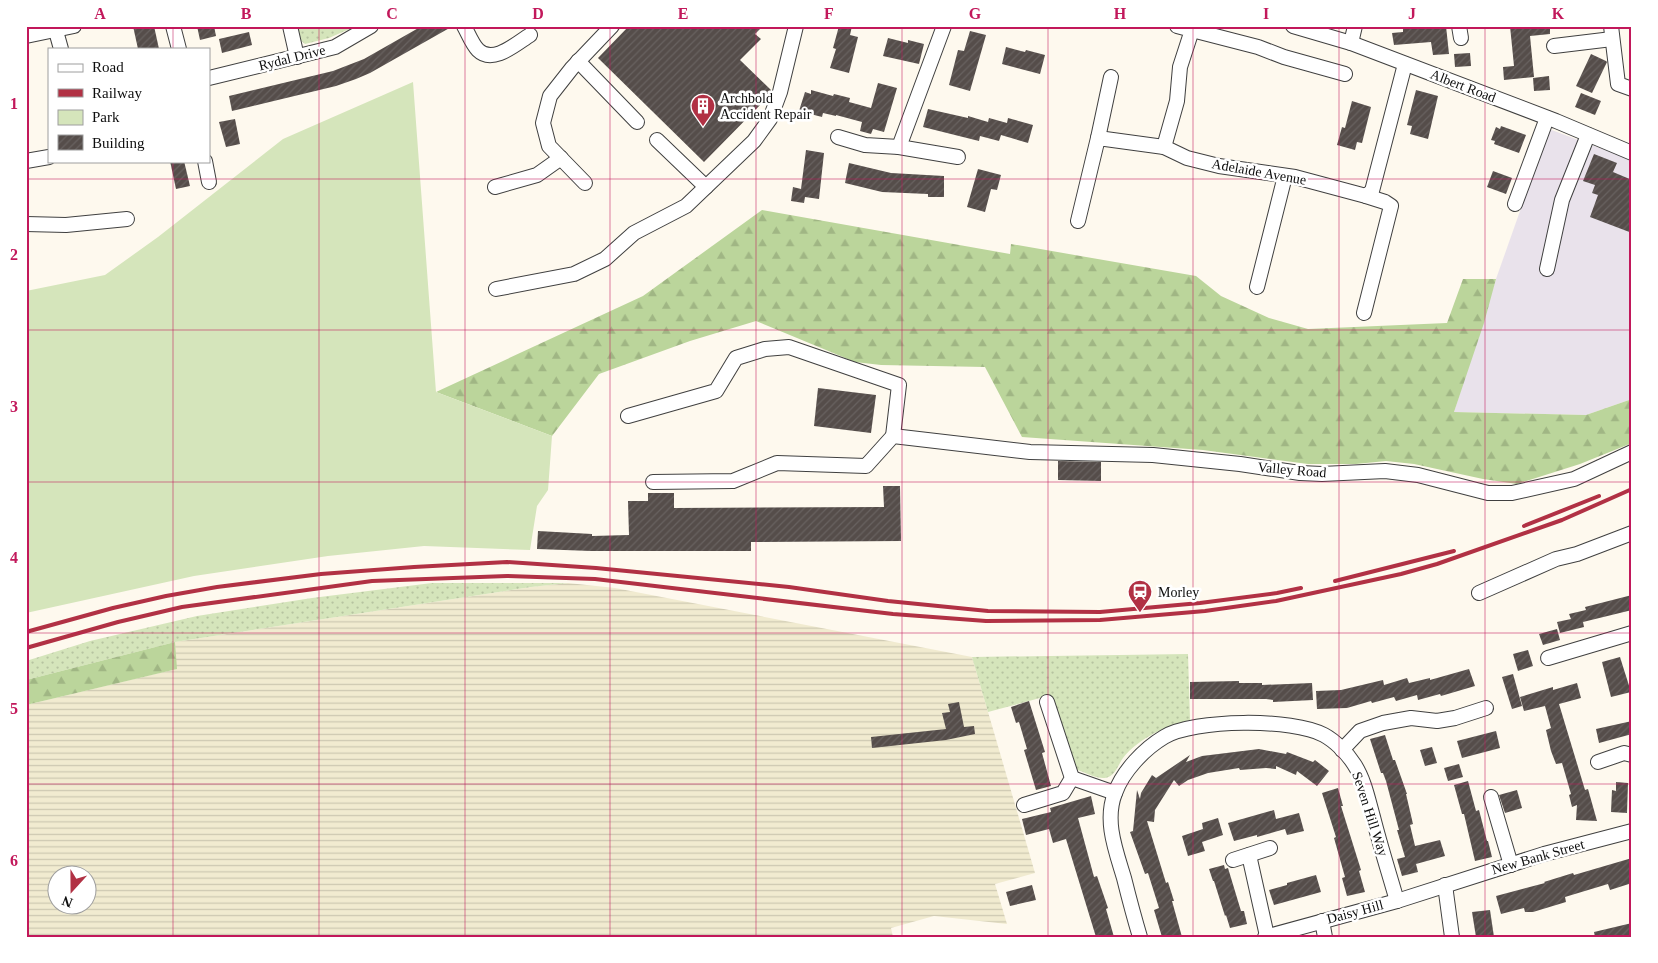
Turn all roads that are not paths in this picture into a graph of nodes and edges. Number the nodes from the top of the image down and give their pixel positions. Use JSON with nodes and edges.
{"nodes":[{"id":1,"x":74,"y":26,"type":"edge"},
{"id":2,"x":173,"y":26,"type":"edge"},
{"id":3,"x":290,"y":26,"type":"edge"},
{"id":4,"x":371,"y":26,"type":"edge"},
{"id":5,"x":464,"y":26,"type":"edge"},
{"id":6,"x":612,"y":26,"type":"edge"},
{"id":7,"x":796,"y":26,"type":"edge"},
{"id":8,"x":1177,"y":26,"type":"edge"},
{"id":9,"x":1293,"y":26,"type":"edge"},
{"id":10,"x":1355,"y":26,"type":"edge"},
{"id":11,"x":938,"y":27,"type":"edge"},
{"id":12,"x":1192,"y":30,"type":"junction"},
{"id":13,"x":56,"y":31,"type":"junction"},
{"id":14,"x":1612,"y":33,"type":"edge"},
{"id":15,"x":530,"y":35,"type":"dead end"},
{"id":16,"x":26,"y":36,"type":"edge"},
{"id":17,"x":1352,"y":43,"type":"junction"},
{"id":18,"x":1554,"y":46,"type":"dead end"},
{"id":19,"x":60,"y":48,"type":"edge"},
{"id":20,"x":179,"y":48,"type":"edge"},
{"id":21,"x":297,"y":57,"type":"junction"},
{"id":22,"x":578,"y":61,"type":"junction"},
{"id":23,"x":1405,"y":64,"type":"junction"},
{"id":24,"x":1345,"y":74,"type":"dead end"},
{"id":25,"x":1111,"y":77,"type":"dead end"},
{"id":26,"x":210,"y":78,"type":"edge"},
{"id":27,"x":1632,"y":89,"type":"edge"},
{"id":28,"x":1547,"y":118,"type":"junction"},
{"id":29,"x":637,"y":122,"type":"dead end"},
{"id":30,"x":1588,"y":135,"type":"junction"},
{"id":31,"x":838,"y":138,"type":"dead end"},
{"id":32,"x":1098,"y":138,"type":"junction"},
{"id":33,"x":657,"y":140,"type":"dead end"},
{"id":34,"x":899,"y":147,"type":"junction"},
{"id":35,"x":1164,"y":147,"type":"junction"},
{"id":36,"x":1632,"y":153,"type":"edge"},
{"id":37,"x":48,"y":157,"type":"edge"},
{"id":38,"x":958,"y":157,"type":"dead end"},
{"id":39,"x":561,"y":158,"type":"junction"},
{"id":40,"x":26,"y":162,"type":"edge"},
{"id":41,"x":205,"y":162,"type":"edge"},
{"id":42,"x":1285,"y":176,"type":"junction"},
{"id":43,"x":209,"y":182,"type":"dead end"},
{"id":44,"x":585,"y":182,"type":"dead end"},
{"id":45,"x":495,"y":187,"type":"dead end"},
{"id":46,"x":706,"y":187,"type":"junction"},
{"id":47,"x":1366,"y":196,"type":"junction"},
{"id":48,"x":1515,"y":204,"type":"dead end"},
{"id":49,"x":127,"y":219,"type":"dead end"},
{"id":50,"x":1078,"y":221,"type":"dead end"},
{"id":51,"x":26,"y":224,"type":"edge"},
{"id":52,"x":1547,"y":269,"type":"dead end"},
{"id":53,"x":1257,"y":287,"type":"dead end"},
{"id":54,"x":496,"y":289,"type":"dead end"},
{"id":55,"x":1364,"y":313,"type":"dead end"},
{"id":56,"x":628,"y":416,"type":"dead end"},
{"id":57,"x":893,"y":436,"type":"junction"},
{"id":58,"x":1632,"y":452,"type":"edge"},
{"id":59,"x":653,"y":482,"type":"dead end"},
{"id":60,"x":1632,"y":533,"type":"edge"},
{"id":61,"x":1478,"y":593,"type":"dead end"},
{"id":62,"x":1632,"y":633,"type":"edge"},
{"id":63,"x":1548,"y":658,"type":"dead end"},
{"id":64,"x":1047,"y":702,"type":"dead end"},
{"id":65,"x":1486,"y":708,"type":"dead end"},
{"id":66,"x":1342,"y":750,"type":"junction"},
{"id":67,"x":1632,"y":755,"type":"edge"},
{"id":68,"x":1598,"y":762,"type":"dead end"},
{"id":69,"x":1072,"y":778,"type":"junction"},
{"id":70,"x":1114,"y":793,"type":"junction"},
{"id":71,"x":1491,"y":797,"type":"dead end"},
{"id":72,"x":1024,"y":805,"type":"dead end"},
{"id":73,"x":1632,"y":831,"type":"edge"},
{"id":74,"x":1270,"y":848,"type":"dead end"},
{"id":75,"x":1249,"y":855,"type":"junction"},
{"id":76,"x":1233,"y":860,"type":"dead end"},
{"id":77,"x":1511,"y":865,"type":"junction"},
{"id":78,"x":1445,"y":885,"type":"junction"},
{"id":79,"x":1397,"y":901,"type":"junction"},
{"id":80,"x":1322,"y":922,"type":"junction"},
{"id":81,"x":1266,"y":936,"type":"edge"},
{"id":82,"x":1140,"y":937,"type":"edge"},
{"id":83,"x":1324,"y":937,"type":"edge"},
{"id":84,"x":1452,"y":937,"type":"edge"}],
"edges":[{"from":1,"to":13,"type":"street"},
{"from":2,"to":20,"type":"street"},
{"from":3,"to":21,"type":"street"},
{"from":4,"to":21,"type":"street","name":"Rydal Drive"},
{"from":5,"to":15,"type":"street"},
{"from":6,"to":22,"type":"street"},
{"from":7,"to":46,"type":"street"},
{"from":8,"to":12,"type":"street"},
{"from":9,"to":17,"type":"street","name":"Albert Road"},
{"from":10,"to":17,"type":"street"},
{"from":11,"to":34,"type":"street"},
{"from":12,"to":24,"type":"street"},
{"from":12,"to":35,"type":"street"},
{"from":13,"to":16,"type":"street"},
{"from":13,"to":19,"type":"street"},
{"from":14,"to":18,"type":"street"},
{"from":14,"to":27,"type":"street"},
{"from":17,"to":23,"type":"street","name":"Albert Road"},
{"from":21,"to":26,"type":"street","name":"Rydal Drive"},
{"from":22,"to":29,"type":"street"},
{"from":22,"to":39,"type":"street"},
{"from":23,"to":28,"type":"street","name":"Albert Road"},
{"from":23,"to":47,"type":"street"},
{"from":25,"to":32,"type":"street"},
{"from":28,"to":30,"type":"street","name":"Albert Road"},
{"from":28,"to":48,"type":"street"},
{"from":30,"to":36,"type":"street","name":"Albert Road"},
{"from":30,"to":52,"type":"street"},
{"from":31,"to":34,"type":"street"},
{"from":32,"to":35,"type":"street","name":"Adelaide Avenue"},
{"from":32,"to":50,"type":"street"},
{"from":33,"to":46,"type":"street"},
{"from":34,"to":38,"type":"street"},
{"from":35,"to":42,"type":"street","name":"Adelaide Avenue"},
{"from":37,"to":40,"type":"street"},
{"from":39,"to":44,"type":"street"},
{"from":39,"to":45,"type":"street"},
{"from":41,"to":43,"type":"street"},
{"from":42,"to":47,"type":"street","name":"Adelaide Avenue"},
{"from":42,"to":53,"type":"street"},
{"from":46,"to":54,"type":"street"},
{"from":47,"to":55,"type":"street","name":"Adelaide Avenue"},
{"from":49,"to":51,"type":"street"},
{"from":56,"to":57,"type":"street"},
{"from":57,"to":58,"type":"street","name":"Valley Road"},
{"from":57,"to":59,"type":"street"},
{"from":60,"to":61,"type":"street"},
{"from":62,"to":63,"type":"street"},
{"from":64,"to":69,"type":"street"},
{"from":65,"to":66,"type":"street"},
{"from":66,"to":70,"type":"street","name":"Seven Hill Way"},
{"from":66,"to":79,"type":"street","name":"Seven Hill Way"},
{"from":67,"to":68,"type":"street"},
{"from":69,"to":70,"type":"street"},
{"from":69,"to":72,"type":"street"},
{"from":70,"to":82,"type":"street","name":"Seven Hill Way"},
{"from":71,"to":77,"type":"street"},
{"from":73,"to":77,"type":"street","name":"New Bank Street"},
{"from":74,"to":75,"type":"street"},
{"from":75,"to":76,"type":"street"},
{"from":75,"to":81,"type":"street"},
{"from":77,"to":78,"type":"street","name":"New Bank Street"},
{"from":78,"to":79,"type":"street","name":"Daisy Hill"},
{"from":78,"to":84,"type":"street"},
{"from":79,"to":80,"type":"street","name":"Daisy Hill"},
{"from":80,"to":81,"type":"street","name":"Daisy Hill"},
{"from":80,"to":83,"type":"street"}]}
